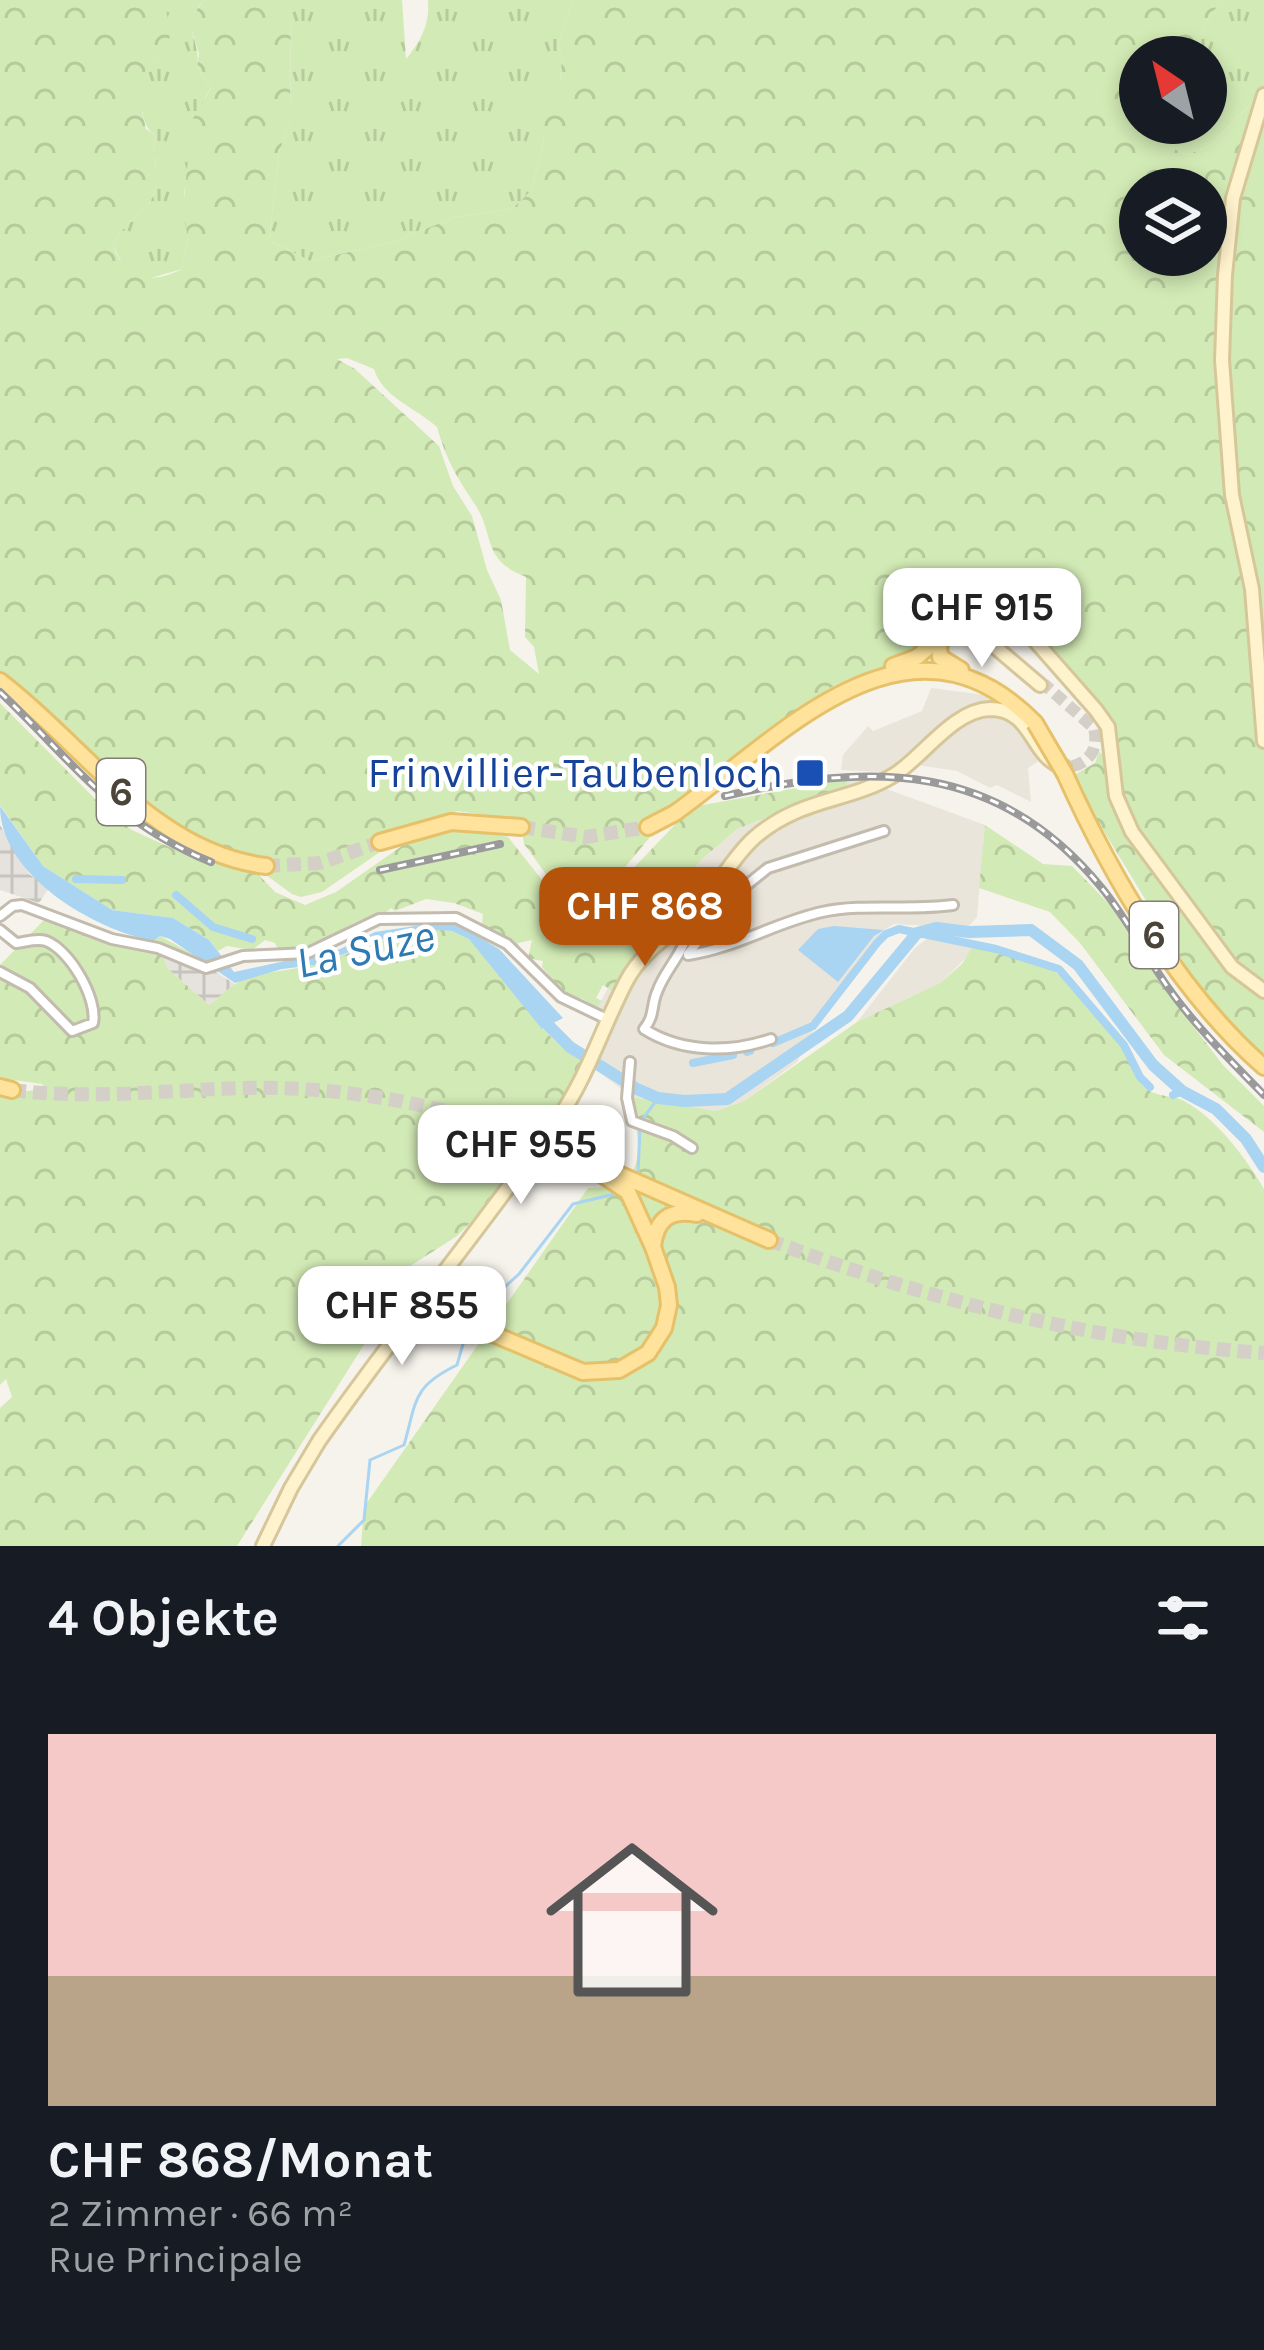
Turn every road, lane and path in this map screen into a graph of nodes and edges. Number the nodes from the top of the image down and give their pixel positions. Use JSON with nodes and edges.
{"nodes":[{"id":1,"x":1264,"y":95,"type":"edge"},
{"id":2,"x":959,"y":620,"type":"junction"},
{"id":3,"x":940,"y":666,"type":"junction"},
{"id":4,"x":0,"y":681,"type":"edge"},
{"id":5,"x":1040,"y":685,"type":"tunnel mouth"},
{"id":6,"x":852,"y":686,"type":"junction"},
{"id":7,"x":1264,"y":741,"type":"edge"},
{"id":8,"x":1067,"y":768,"type":"junction"},
{"id":9,"x":521,"y":827,"type":"tunnel mouth"},
{"id":10,"x":647,"y":827,"type":"tunnel mouth"},
{"id":11,"x":884,"y":831,"type":"dead end"},
{"id":12,"x":380,"y":842,"type":"tunnel mouth"},
{"id":13,"x":266,"y":866,"type":"tunnel mouth"},
{"id":14,"x":952,"y":904,"type":"dead end"},
{"id":15,"x":0,"y":916,"type":"edge"},
{"id":16,"x":687,"y":918,"type":"junction"},
{"id":17,"x":0,"y":930,"type":"edge"},
{"id":18,"x":688,"y":955,"type":"junction"},
{"id":19,"x":676,"y":960,"type":"junction"},
{"id":20,"x":0,"y":972,"type":"edge"},
{"id":21,"x":1264,"y":991,"type":"edge"},
{"id":22,"x":607,"y":1022,"type":"junction"},
{"id":23,"x":771,"y":1039,"type":"dead end"},
{"id":24,"x":630,"y":1062,"type":"dead end"},
{"id":25,"x":1264,"y":1067,"type":"edge"},
{"id":26,"x":512,"y":1130,"type":"tunnel mouth"},
{"id":27,"x":692,"y":1148,"type":"dead end"},
{"id":28,"x":573,"y":1155,"type":"junction"},
{"id":29,"x":713,"y":1216,"type":"junction"},
{"id":30,"x":769,"y":1240,"type":"tunnel mouth"},
{"id":31,"x":653,"y":1247,"type":"junction"},
{"id":32,"x":420,"y":1303,"type":"junction"},
{"id":33,"x":263,"y":1546,"type":"edge"}],
"edges":[{"from":1,"to":7,"type":"street"},
{"from":2,"to":3,"type":"main road"},
{"from":2,"to":5,"type":"street"},
{"from":2,"to":6,"type":"main road"},
{"from":2,"to":21,"type":"street"},
{"from":3,"to":6,"type":"main road"},
{"from":3,"to":8,"type":"main road","number":"6","bridge":true},
{"from":4,"to":13,"type":"main road","number":"6"},
{"from":6,"to":10,"type":"main road"},
{"from":8,"to":16,"type":"street"},
{"from":8,"to":25,"type":"main road","number":"6"},
{"from":9,"to":12,"type":"main road"},
{"from":11,"to":18,"type":"street"},
{"from":14,"to":18,"type":"street"},
{"from":15,"to":22,"type":"street"},
{"from":16,"to":19,"type":"street"},
{"from":16,"to":22,"type":"street"},
{"from":17,"to":20,"type":"street"},
{"from":18,"to":19,"type":"street"},
{"from":19,"to":23,"type":"street"},
{"from":22,"to":32,"type":"street"},
{"from":24,"to":27,"type":"street"},
{"from":26,"to":28,"type":"main road","bridge":true},
{"from":28,"to":29,"type":"main road"},
{"from":28,"to":31,"type":"main road"},
{"from":29,"to":30,"type":"main road"},
{"from":29,"to":31,"type":"main road"},
{"from":31,"to":32,"type":"main road"},
{"from":32,"to":33,"type":"street"}]}
